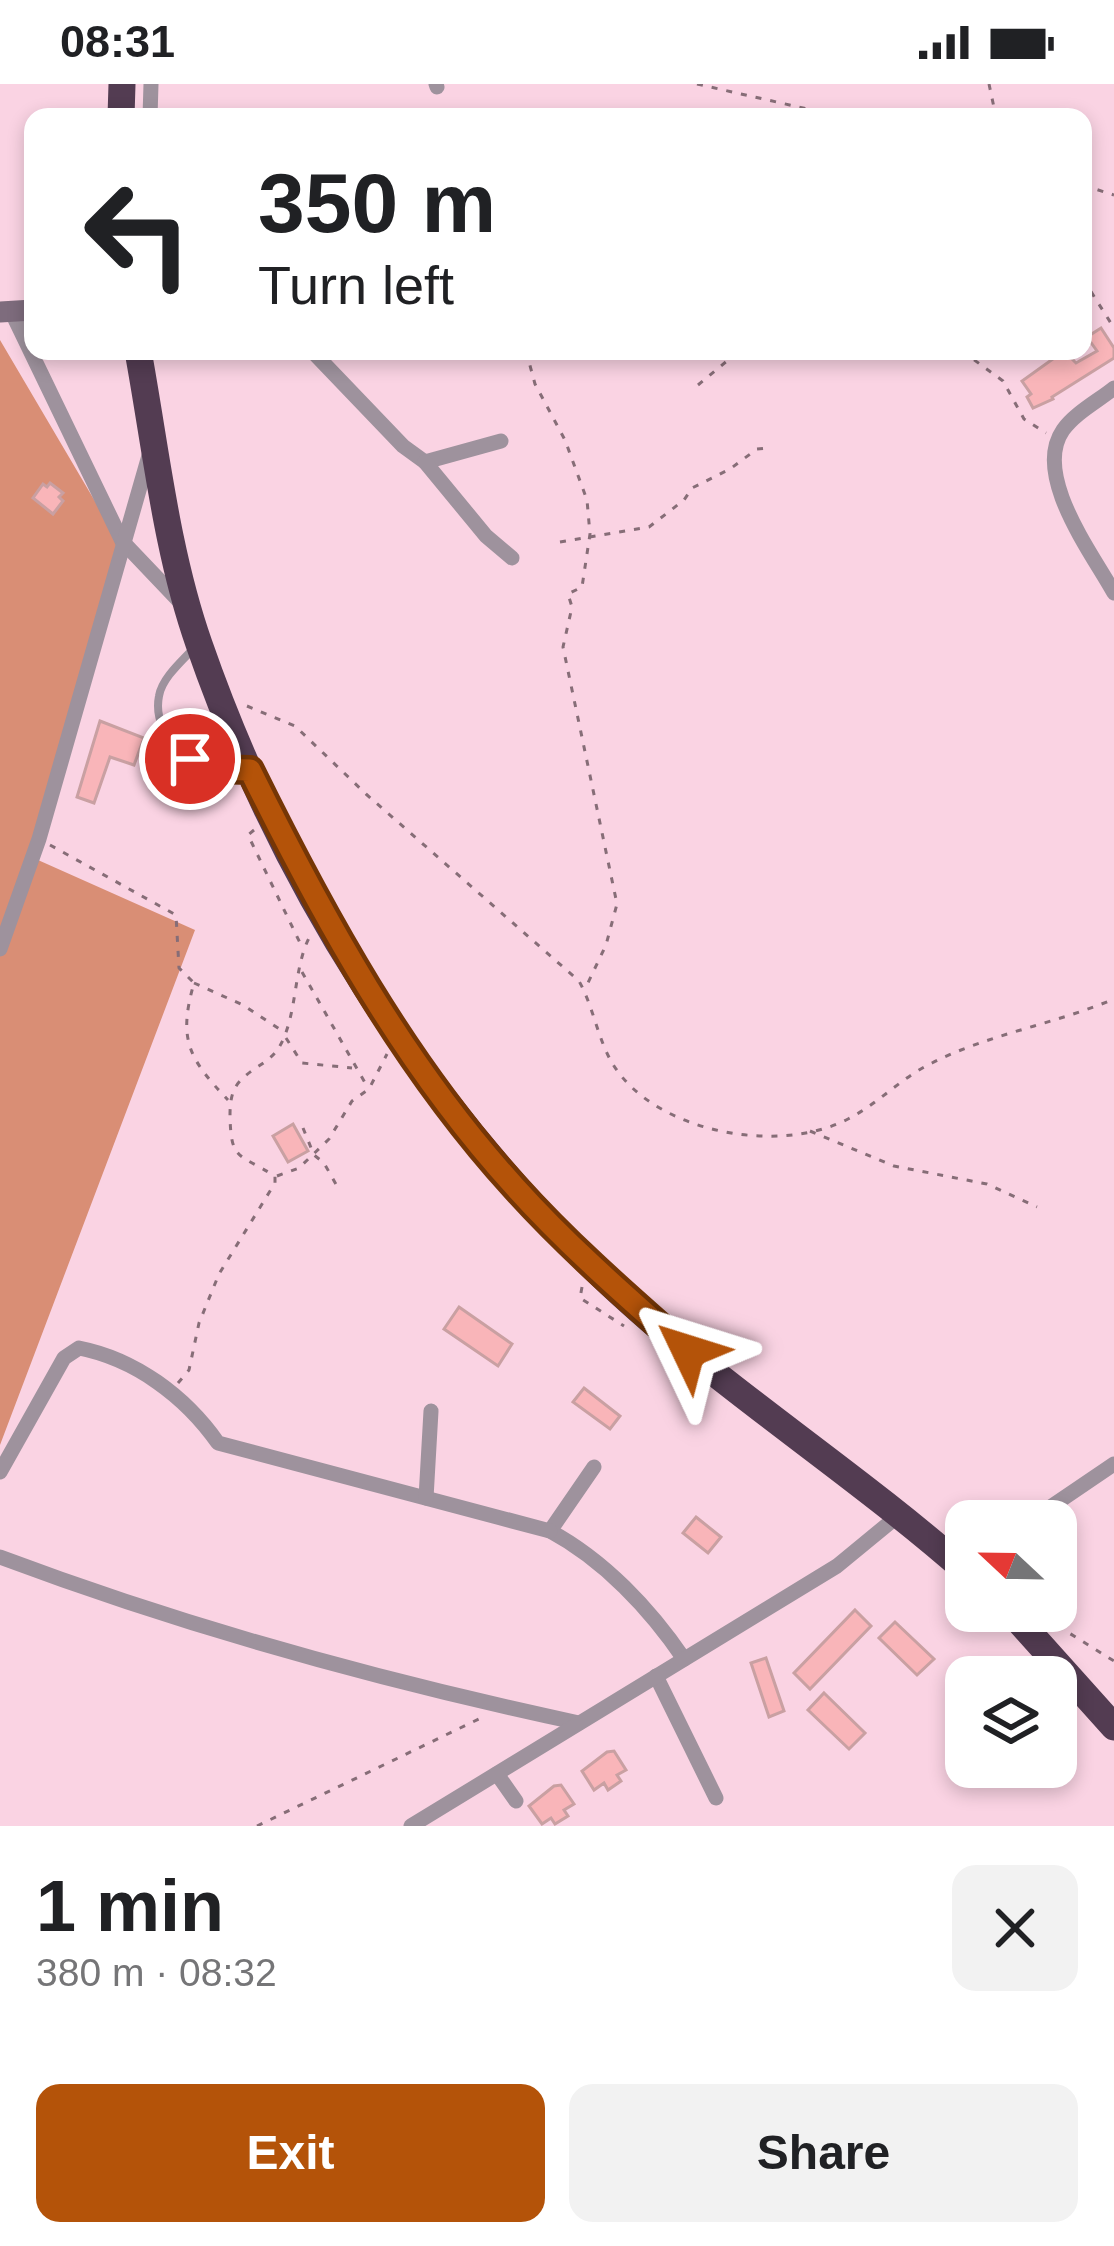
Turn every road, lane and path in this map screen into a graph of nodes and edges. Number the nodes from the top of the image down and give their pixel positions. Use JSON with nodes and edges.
{"nodes":[{"id":1,"x":697,"y":84,"type":"edge"},
{"id":2,"x":803,"y":108,"type":"edge"},
{"id":3,"x":1092,"y":293,"type":"edge"},
{"id":4,"x":1114,"y":328,"type":"edge"},
{"id":5,"x":35,"y":360,"type":"edge"},
{"id":6,"x":140,"y":360,"type":"edge"},
{"id":7,"x":321,"y":360,"type":"edge"},
{"id":8,"x":528,"y":360,"type":"edge"},
{"id":9,"x":728,"y":360,"type":"edge"},
{"id":10,"x":975,"y":360,"type":"edge"},
{"id":11,"x":698,"y":385,"type":"dead end"},
{"id":12,"x":1114,"y":388,"type":"edge"},
{"id":13,"x":154,"y":437,"type":"junction"},
{"id":14,"x":1059,"y":438,"type":"junction"},
{"id":15,"x":502,"y":441,"type":"dead end"},
{"id":16,"x":767,"y":448,"type":"dead end"},
{"id":17,"x":425,"y":463,"type":"junction"},
{"id":18,"x":590,"y":534,"type":"junction"},
{"id":19,"x":560,"y":542,"type":"dead end"},
{"id":20,"x":124,"y":544,"type":"junction"},
{"id":21,"x":512,"y":558,"type":"dead end"},
{"id":22,"x":1114,"y":593,"type":"edge"},
{"id":23,"x":191,"y":614,"type":"junction"},
{"id":24,"x":199,"y":642,"type":"junction"},
{"id":25,"x":221,"y":696,"type":"junction"},
{"id":26,"x":250,"y":770,"type":"junction"},
{"id":27,"x":282,"y":838,"type":"junction"},
{"id":28,"x":39,"y":839,"type":"junction"},
{"id":29,"x":322,"y":911,"type":"junction"},
{"id":30,"x":304,"y":948,"type":"junction"},
{"id":31,"x":0,"y":949,"type":"edge"},
{"id":32,"x":302,"y":971,"type":"junction"},
{"id":33,"x":194,"y":983,"type":"junction"},
{"id":34,"x":584,"y":990,"type":"junction"},
{"id":35,"x":1114,"y":999,"type":"edge"},
{"id":36,"x":285,"y":1035,"type":"junction"},
{"id":37,"x":394,"y":1043,"type":"dead end"},
{"id":38,"x":354,"y":1068,"type":"junction"},
{"id":39,"x":370,"y":1090,"type":"junction"},
{"id":40,"x":229,"y":1101,"type":"junction"},
{"id":41,"x":303,"y":1128,"type":"dead end"},
{"id":42,"x":808,"y":1130,"type":"junction"},
{"id":43,"x":314,"y":1155,"type":"junction"},
{"id":44,"x":275,"y":1176,"type":"junction"},
{"id":45,"x":337,"y":1186,"type":"dead end"},
{"id":46,"x":1037,"y":1208,"type":"dead end"},
{"id":47,"x":172,"y":1396,"type":"junction"},
{"id":48,"x":431,"y":1411,"type":"dead end"},
{"id":49,"x":1114,"y":1464,"type":"edge"},
{"id":50,"x":594,"y":1467,"type":"dead end"},
{"id":51,"x":0,"y":1472,"type":"edge"},
{"id":52,"x":426,"y":1498,"type":"junction"},
{"id":53,"x":1061,"y":1500,"type":"edge"},
{"id":54,"x":899,"y":1515,"type":"junction"},
{"id":55,"x":550,"y":1531,"type":"junction"},
{"id":56,"x":945,"y":1551,"type":"edge"},
{"id":57,"x":0,"y":1556,"type":"edge"},
{"id":58,"x":1029,"y":1632,"type":"edge"},
{"id":59,"x":1068,"y":1632,"type":"edge"},
{"id":60,"x":684,"y":1659,"type":"junction"},
{"id":61,"x":1114,"y":1661,"type":"edge"},
{"id":62,"x":656,"y":1676,"type":"junction"},
{"id":63,"x":505,"y":1707,"type":"junction"},
{"id":64,"x":579,"y":1723,"type":"junction"},
{"id":65,"x":1114,"y":1726,"type":"edge"},
{"id":66,"x":496,"y":1774,"type":"junction"},
{"id":67,"x":716,"y":1798,"type":"dead end"},
{"id":68,"x":516,"y":1801,"type":"dead end"},
{"id":69,"x":257,"y":1826,"type":"edge"},
{"id":70,"x":411,"y":1826,"type":"edge"}],
"edges":[{"from":1,"to":2,"type":"path"},
{"from":3,"to":4,"type":"path"},
{"from":5,"to":20,"type":"street"},
{"from":6,"to":13,"type":"highway"},
{"from":7,"to":17,"type":"street"},
{"from":8,"to":18,"type":"path"},
{"from":9,"to":11,"type":"path"},
{"from":10,"to":14,"type":"path"},
{"from":12,"to":14,"type":"street"},
{"from":13,"to":20,"type":"street"},
{"from":13,"to":23,"type":"highway"},
{"from":14,"to":22,"type":"street"},
{"from":15,"to":17,"type":"street"},
{"from":16,"to":18,"type":"path"},
{"from":17,"to":21,"type":"street"},
{"from":18,"to":19,"type":"path"},
{"from":18,"to":34,"type":"path"},
{"from":20,"to":23,"type":"street"},
{"from":20,"to":28,"type":"street"},
{"from":23,"to":24,"type":"highway"},
{"from":24,"to":25,"type":"highway"},
{"from":24,"to":26,"type":"lane"},
{"from":25,"to":26,"type":"highway"},
{"from":25,"to":34,"type":"path"},
{"from":26,"to":27,"type":"highway"},
{"from":27,"to":29,"type":"highway"},
{"from":27,"to":30,"type":"path"},
{"from":28,"to":31,"type":"street"},
{"from":28,"to":33,"type":"path"},
{"from":29,"to":30,"type":"path"},
{"from":29,"to":54,"type":"highway"},
{"from":30,"to":32,"type":"path"},
{"from":32,"to":36,"type":"path"},
{"from":32,"to":38,"type":"path"},
{"from":33,"to":36,"type":"path"},
{"from":33,"to":40,"type":"path"},
{"from":34,"to":42,"type":"path"},
{"from":35,"to":42,"type":"path"},
{"from":36,"to":38,"type":"path"},
{"from":36,"to":40,"type":"path"},
{"from":37,"to":39,"type":"path"},
{"from":38,"to":39,"type":"path"},
{"from":39,"to":43,"type":"path"},
{"from":40,"to":44,"type":"path"},
{"from":41,"to":43,"type":"path"},
{"from":42,"to":46,"type":"path"},
{"from":43,"to":44,"type":"path"},
{"from":43,"to":45,"type":"path"},
{"from":44,"to":47,"type":"path"},
{"from":47,"to":51,"type":"street"},
{"from":47,"to":52,"type":"street"},
{"from":48,"to":52,"type":"street"},
{"from":49,"to":53,"type":"street"},
{"from":50,"to":55,"type":"street"},
{"from":52,"to":55,"type":"street"},
{"from":54,"to":56,"type":"highway"},
{"from":54,"to":60,"type":"street"},
{"from":55,"to":60,"type":"street"},
{"from":57,"to":63,"type":"street"},
{"from":58,"to":65,"type":"highway"},
{"from":59,"to":61,"type":"path"},
{"from":60,"to":62,"type":"street"},
{"from":62,"to":64,"type":"street"},
{"from":62,"to":67,"type":"street"},
{"from":63,"to":64,"type":"street"},
{"from":63,"to":69,"type":"path"},
{"from":64,"to":66,"type":"street"},
{"from":66,"to":68,"type":"street"},
{"from":66,"to":70,"type":"street"}]}
